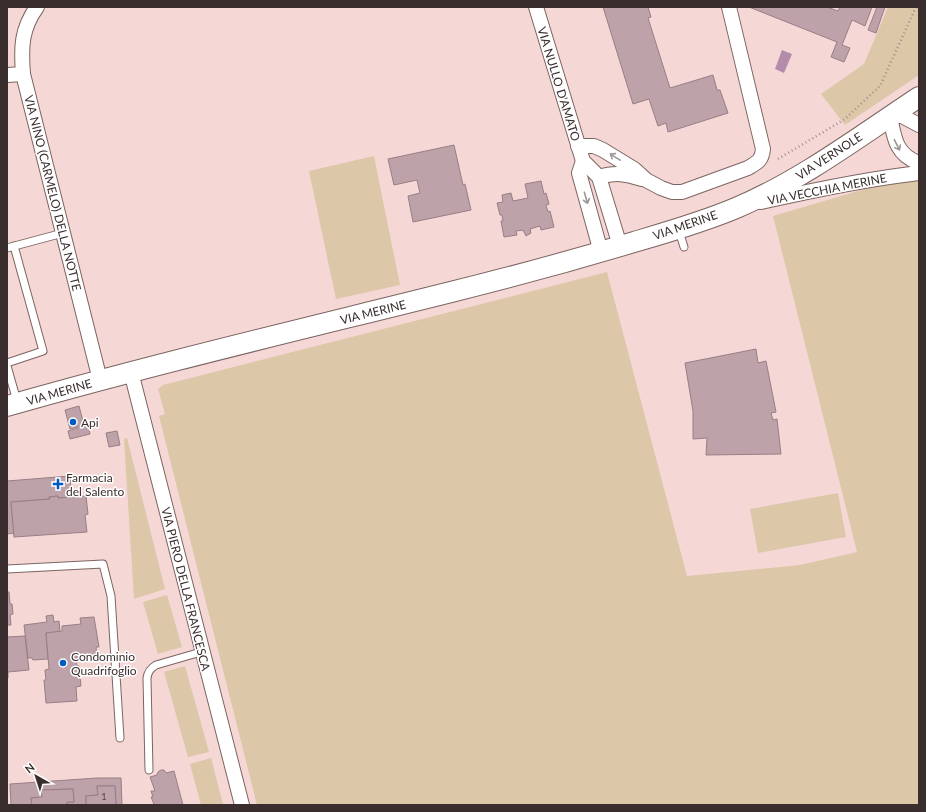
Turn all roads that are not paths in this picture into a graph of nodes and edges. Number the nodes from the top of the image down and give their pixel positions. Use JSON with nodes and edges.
{"nodes":[{"id":1,"x":37,"y":7,"type":"edge"},
{"id":2,"x":536,"y":7,"type":"edge"},
{"id":3,"x":729,"y":7,"type":"edge"},
{"id":4,"x":23,"y":74,"type":"junction"},
{"id":5,"x":7,"y":76,"type":"edge"},
{"id":6,"x":919,"y":97,"type":"edge"},
{"id":7,"x":890,"y":116,"type":"junction"},
{"id":8,"x":919,"y":125,"type":"edge"},
{"id":9,"x":578,"y":146,"type":"junction"},
{"id":10,"x":583,"y":161,"type":"junction"},
{"id":11,"x":919,"y":163,"type":"edge"},
{"id":12,"x":919,"y":174,"type":"edge"},
{"id":13,"x":599,"y":177,"type":"junction"},
{"id":14,"x":646,"y":180,"type":"junction"},
{"id":15,"x":736,"y":208,"type":"junction"},
{"id":16,"x":63,"y":233,"type":"junction"},
{"id":17,"x":620,"y":246,"type":"junction"},
{"id":18,"x":11,"y":247,"type":"edge"},
{"id":19,"x":601,"y":252,"type":"junction"},
{"id":20,"x":7,"y":363,"type":"edge"},
{"id":21,"x":7,"y":366,"type":"edge"},
{"id":22,"x":131,"y":372,"type":"junction"},
{"id":23,"x":100,"y":380,"type":"junction"},
{"id":24,"x":12,"y":405,"type":"edge"},
{"id":25,"x":7,"y":569,"type":"edge"},
{"id":26,"x":202,"y":652,"type":"junction"},
{"id":27,"x":120,"y":738,"type":"dead end"},
{"id":28,"x":150,"y":770,"type":"dead end"},
{"id":29,"x":242,"y":805,"type":"edge"}],
"edges":[{"from":1,"to":4,"type":"street","name":"VIA NINO (CARMELO) DELLA NOTTE"},
{"from":2,"to":9,"type":"street","name":"VIA NULLO D'AMATO"},
{"from":3,"to":14,"type":"street"},
{"from":4,"to":5,"type":"street"},
{"from":4,"to":16,"type":"street","name":"VIA NINO (CARMELO) DELLA NOTTE"},
{"from":6,"to":7,"type":"main road","name":"VIA VERNOLE"},
{"from":7,"to":8,"type":"street"},
{"from":7,"to":11,"type":"street","one_way":true},
{"from":7,"to":15,"type":"main road","name":"VIA VERNOLE"},
{"from":9,"to":10,"type":"street","name":"VIA NULLO D'AMATO"},
{"from":14,"to":9,"type":"street","one_way":true},
{"from":10,"to":13,"type":"street","name":"VIA NULLO D'AMATO"},
{"from":10,"to":19,"type":"street","name":"VIA NULLO D'AMATO","one_way":true},
{"from":12,"to":15,"type":"street","name":"VIA VECCHIA MERINE"},
{"from":13,"to":14,"type":"street"},
{"from":13,"to":17,"type":"street","name":"VIA NULLO D'AMATO"},
{"from":15,"to":17,"type":"main road","name":"VIA MERINE"},
{"from":16,"to":18,"type":"lane"},
{"from":16,"to":23,"type":"street","name":"VIA NINO (CARMELO) DELLA NOTTE"},
{"from":17,"to":19,"type":"main road","name":"VIA MERINE"},
{"from":18,"to":20,"type":"lane"},
{"from":19,"to":22,"type":"main road","name":"VIA MERINE"},
{"from":21,"to":24,"type":"lane"},
{"from":22,"to":23,"type":"main road","name":"VIA MERINE"},
{"from":22,"to":26,"type":"street","name":"VIA PIERO DELLA FRANCESCA"},
{"from":23,"to":24,"type":"main road","name":"VIA MERINE"},
{"from":25,"to":27,"type":"lane"},
{"from":26,"to":28,"type":"lane"},
{"from":26,"to":29,"type":"street","name":"VIA PIERO DELLA FRANCESCA"}]}
